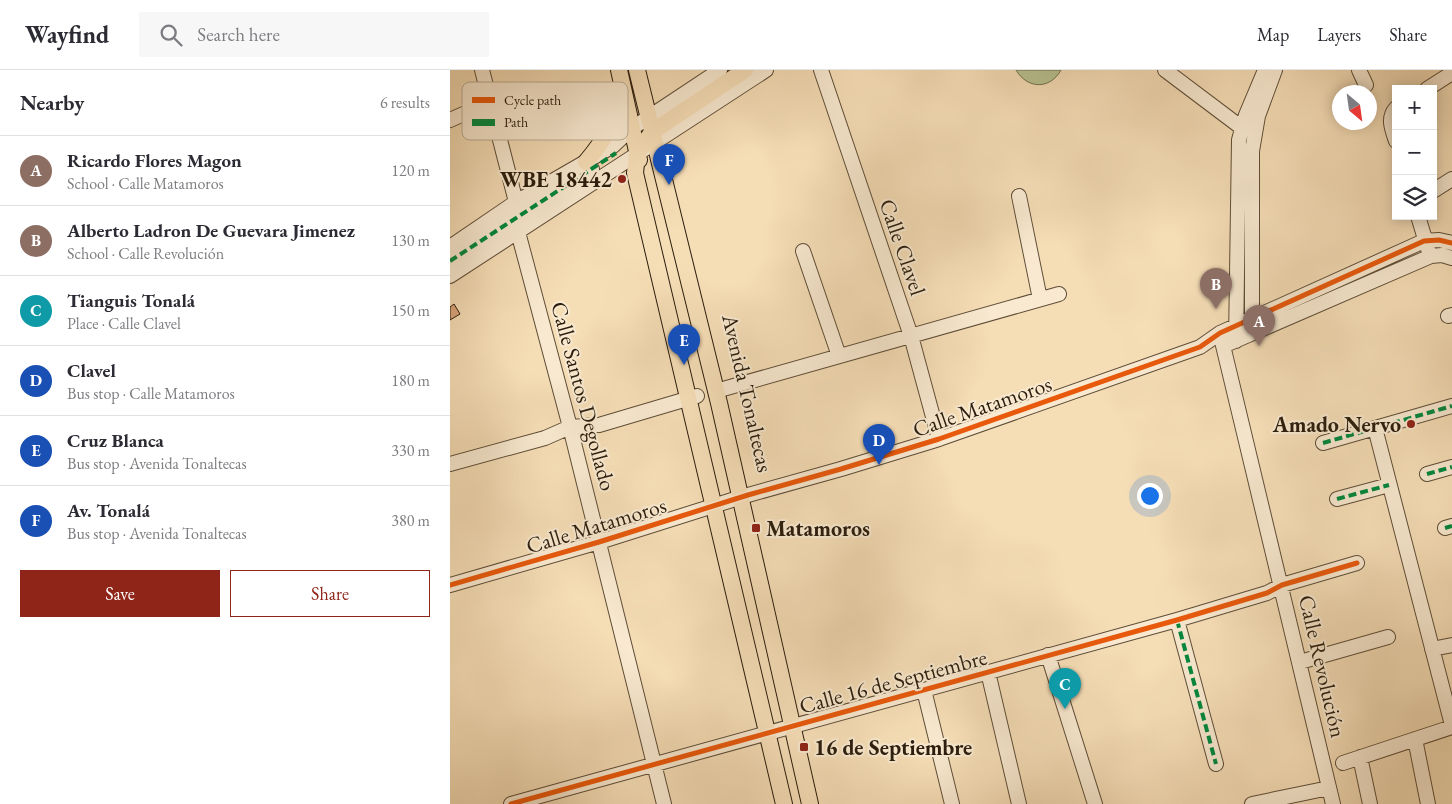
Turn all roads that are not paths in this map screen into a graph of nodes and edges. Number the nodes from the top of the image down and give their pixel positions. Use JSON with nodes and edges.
{"nodes":[{"id":1,"x":637,"y":70,"type":"edge"},
{"id":2,"x":720,"y":70,"type":"edge"},
{"id":3,"x":745,"y":70,"type":"edge"},
{"id":4,"x":766,"y":70,"type":"edge"},
{"id":5,"x":821,"y":70,"type":"edge"},
{"id":6,"x":1165,"y":70,"type":"edge"},
{"id":7,"x":1359,"y":70,"type":"edge"},
{"id":8,"x":1273,"y":71,"type":"edge"},
{"id":9,"x":1452,"y":73,"type":"edge"},
{"id":10,"x":1366,"y":85,"type":"dead end"},
{"id":11,"x":1433,"y":85,"type":"edge"},
{"id":12,"x":1392,"y":113,"type":"edge"},
{"id":13,"x":462,"y":115,"type":"edge"},
{"id":14,"x":628,"y":115,"type":"edge"},
{"id":15,"x":450,"y":120,"type":"edge"},
{"id":16,"x":1242,"y":128,"type":"junction"},
{"id":17,"x":1392,"y":129,"type":"edge"},
{"id":18,"x":631,"y":130,"type":"junction"},
{"id":19,"x":652,"y":131,"type":"junction"},
{"id":20,"x":628,"y":133,"type":"edge"},
{"id":21,"x":500,"y":140,"type":"edge"},
{"id":22,"x":604,"y":140,"type":"edge"},
{"id":23,"x":620,"y":140,"type":"edge"},
{"id":24,"x":616,"y":154,"type":"dead end"},
{"id":25,"x":637,"y":154,"type":"junction"},
{"id":26,"x":586,"y":162,"type":"junction"},
{"id":27,"x":1452,"y":179,"type":"edge"},
{"id":28,"x":1437,"y":188,"type":"edge"},
{"id":29,"x":1019,"y":196,"type":"dead end"},
{"id":30,"x":516,"y":202,"type":"junction"},
{"id":31,"x":1419,"y":220,"type":"edge"},
{"id":32,"x":518,"y":232,"type":"junction"},
{"id":33,"x":1424,"y":241,"type":"junction"},
{"id":34,"x":1452,"y":243,"type":"edge"},
{"id":35,"x":450,"y":247,"type":"edge"},
{"id":36,"x":802,"y":251,"type":"dead end"},
{"id":37,"x":1431,"y":256,"type":"junction"},
{"id":38,"x":1452,"y":258,"type":"edge"},
{"id":39,"x":450,"y":261,"type":"edge"},
{"id":40,"x":450,"y":276,"type":"edge"},
{"id":41,"x":1060,"y":294,"type":"dead end"},
{"id":42,"x":1040,"y":299,"type":"junction"},
{"id":43,"x":1252,"y":319,"type":"junction"},
{"id":44,"x":1236,"y":326,"type":"junction"},
{"id":45,"x":1253,"y":334,"type":"junction"},
{"id":46,"x":911,"y":336,"type":"junction"},
{"id":47,"x":1221,"y":340,"type":"junction"},
{"id":48,"x":1236,"y":341,"type":"junction"},
{"id":49,"x":838,"y":356,"type":"junction"},
{"id":50,"x":721,"y":390,"type":"junction"},
{"id":51,"x":692,"y":398,"type":"junction"},
{"id":52,"x":1452,"y":406,"type":"edge"},
{"id":53,"x":570,"y":427,"type":"junction"},
{"id":54,"x":1375,"y":428,"type":"junction"},
{"id":55,"x":939,"y":439,"type":"junction"},
{"id":56,"x":1323,"y":443,"type":"dead end"},
{"id":57,"x":450,"y":464,"type":"edge"},
{"id":58,"x":1452,"y":467,"type":"edge"},
{"id":59,"x":1427,"y":474,"type":"dead end"},
{"id":60,"x":1390,"y":485,"type":"junction"},
{"id":61,"x":744,"y":496,"type":"junction"},
{"id":62,"x":1337,"y":499,"type":"dead end"},
{"id":63,"x":719,"y":505,"type":"junction"},
{"id":64,"x":599,"y":542,"type":"junction"},
{"id":65,"x":1357,"y":563,"type":"dead end"},
{"id":66,"x":450,"y":585,"type":"edge"},
{"id":67,"x":1282,"y":585,"type":"junction"},
{"id":68,"x":1177,"y":620,"type":"junction"},
{"id":69,"x":1388,"y":637,"type":"dead end"},
{"id":70,"x":1452,"y":645,"type":"edge"},
{"id":71,"x":1432,"y":649,"type":"junction"},
{"id":72,"x":1048,"y":656,"type":"junction"},
{"id":73,"x":1300,"y":662,"type":"junction"},
{"id":74,"x":988,"y":672,"type":"junction"},
{"id":75,"x":924,"y":690,"type":"junction"},
{"id":76,"x":1452,"y":726,"type":"edge"},
{"id":77,"x":785,"y":728,"type":"junction"},
{"id":78,"x":1415,"y":739,"type":"junction"},
{"id":79,"x":1360,"y":757,"type":"junction"},
{"id":80,"x":1343,"y":763,"type":"dead end"},
{"id":81,"x":654,"y":764,"type":"junction"},
{"id":82,"x":1216,"y":764,"type":"dead end"},
{"id":83,"x":1329,"y":788,"type":"junction"},
{"id":84,"x":511,"y":804,"type":"edge"},
{"id":85,"x":664,"y":804,"type":"edge"},
{"id":86,"x":784,"y":804,"type":"edge"},
{"id":87,"x":795,"y":804,"type":"edge"},
{"id":88,"x":810,"y":804,"type":"edge"},
{"id":89,"x":820,"y":804,"type":"edge"},
{"id":90,"x":952,"y":804,"type":"edge"},
{"id":91,"x":1019,"y":804,"type":"edge"},
{"id":92,"x":1095,"y":804,"type":"edge"},
{"id":93,"x":1252,"y":804,"type":"edge"},
{"id":94,"x":1333,"y":804,"type":"edge"},
{"id":95,"x":1370,"y":804,"type":"edge"},
{"id":96,"x":1428,"y":804,"type":"edge"}],
"edges":[{"from":1,"to":19,"type":"main road","name":"Avenida Tonaltecas"},
{"from":2,"to":19,"type":"street"},
{"from":3,"to":19,"type":"main road"},
{"from":4,"to":19,"type":"street"},
{"from":5,"to":46,"type":"street","name":"Calle Clavel"},
{"from":6,"to":16,"type":"street"},
{"from":7,"to":10,"type":"street"},
{"from":8,"to":16,"type":"street"},
{"from":8,"to":43,"type":"street"},
{"from":9,"to":11,"type":"street"},
{"from":12,"to":17,"type":"street"},
{"from":13,"to":15,"type":"street"},
{"from":14,"to":18,"type":"main road","name":"Avenida Tonaltecas"},
{"from":16,"to":44,"type":"street"},
{"from":18,"to":19,"type":"main road"},
{"from":18,"to":20,"type":"street"},
{"from":18,"to":25,"type":"main road","name":"Avenida Tonaltecas"},
{"from":19,"to":25,"type":"main road"},
{"from":19,"to":50,"type":"main road","name":"Avenida Tonaltecas"},
{"from":21,"to":30,"type":"street"},
{"from":22,"to":26,"type":"main road"},
{"from":23,"to":26,"type":"street"},
{"from":24,"to":39,"type":"street"},
{"from":25,"to":32,"type":"street"},
{"from":25,"to":51,"type":"main road","name":"Avenida Tonaltecas"},
{"from":26,"to":30,"type":"street"},
{"from":27,"to":28,"type":"street"},
{"from":29,"to":42,"type":"street"},
{"from":30,"to":35,"type":"street"},
{"from":31,"to":33,"type":"street"},
{"from":32,"to":40,"type":"street"},
{"from":32,"to":53,"type":"street","name":"Calle Santos Degollado"},
{"from":33,"to":34,"type":"street","name":"Calle Matamoros"},
{"from":33,"to":37,"type":"street"},
{"from":33,"to":43,"type":"street","name":"Calle Matamoros"},
{"from":36,"to":49,"type":"street"},
{"from":37,"to":38,"type":"street","name":"Calle Matamoros"},
{"from":37,"to":45,"type":"street","name":"Calle Matamoros"},
{"from":41,"to":42,"type":"street"},
{"from":42,"to":46,"type":"street"},
{"from":43,"to":44,"type":"street","name":"Calle Matamoros"},
{"from":43,"to":45,"type":"street"},
{"from":44,"to":47,"type":"street","name":"Calle Matamoros"},
{"from":44,"to":48,"type":"street"},
{"from":45,"to":48,"type":"street","name":"Calle Matamoros"},
{"from":46,"to":49,"type":"street"},
{"from":46,"to":55,"type":"street","name":"Calle Clavel"},
{"from":47,"to":48,"type":"street","name":"Calle Matamoros"},
{"from":47,"to":55,"type":"street","name":"Calle Matamoros"},
{"from":47,"to":67,"type":"street","name":"Calle Revolución"},
{"from":49,"to":50,"type":"street"},
{"from":50,"to":61,"type":"main road","name":"Avenida Tonaltecas"},
{"from":51,"to":53,"type":"street"},
{"from":51,"to":63,"type":"main road","name":"Avenida Tonaltecas"},
{"from":52,"to":54,"type":"street"},
{"from":53,"to":57,"type":"street"},
{"from":53,"to":64,"type":"street","name":"Calle Santos Degollado"},
{"from":54,"to":56,"type":"street"},
{"from":54,"to":60,"type":"street"},
{"from":55,"to":61,"type":"street","name":"Calle Matamoros"},
{"from":58,"to":59,"type":"street"},
{"from":60,"to":62,"type":"street"},
{"from":60,"to":71,"type":"street"},
{"from":61,"to":63,"type":"street","name":"Calle Matamoros"},
{"from":61,"to":77,"type":"main road","name":"Avenida Tonaltecas"},
{"from":63,"to":64,"type":"street","name":"Calle Matamoros"},
{"from":63,"to":77,"type":"main road","name":"Avenida Tonaltecas"},
{"from":64,"to":66,"type":"street","name":"Calle Matamoros"},
{"from":64,"to":81,"type":"street","name":"Calle Santos Degollado"},
{"from":65,"to":67,"type":"street","name":"Calle 16 de Septiembre"},
{"from":67,"to":68,"type":"street","name":"Calle 16 de Septiembre"},
{"from":67,"to":73,"type":"street","name":"Calle Revolución"},
{"from":68,"to":72,"type":"street","name":"Calle 16 de Septiembre"},
{"from":68,"to":82,"type":"street"},
{"from":69,"to":73,"type":"street"},
{"from":70,"to":71,"type":"street"},
{"from":71,"to":76,"type":"street"},
{"from":72,"to":74,"type":"street","name":"Calle 16 de Septiembre"},
{"from":72,"to":92,"type":"street"},
{"from":73,"to":83,"type":"street","name":"Calle Revolución"},
{"from":74,"to":75,"type":"street","name":"Calle 16 de Septiembre"},
{"from":74,"to":91,"type":"street"},
{"from":75,"to":77,"type":"street","name":"Calle 16 de Septiembre"},
{"from":75,"to":90,"type":"street"},
{"from":76,"to":78,"type":"street"},
{"from":77,"to":81,"type":"street","name":"Calle 16 de Septiembre"},
{"from":77,"to":86,"type":"main road","name":"Avenida Tonaltecas"},
{"from":77,"to":87,"type":"main road","name":"Avenida Tonaltecas"},
{"from":77,"to":88,"type":"main road","name":"Avenida Tonaltecas"},
{"from":77,"to":89,"type":"main road","name":"Avenida Tonaltecas"},
{"from":78,"to":79,"type":"street"},
{"from":78,"to":96,"type":"street"},
{"from":79,"to":80,"type":"street"},
{"from":79,"to":95,"type":"street"},
{"from":81,"to":84,"type":"street","name":"Calle 16 de Septiembre"},
{"from":81,"to":85,"type":"street","name":"Calle Santos Degollado"},
{"from":83,"to":93,"type":"street"},
{"from":83,"to":94,"type":"street","name":"Calle Revolución"}]}
